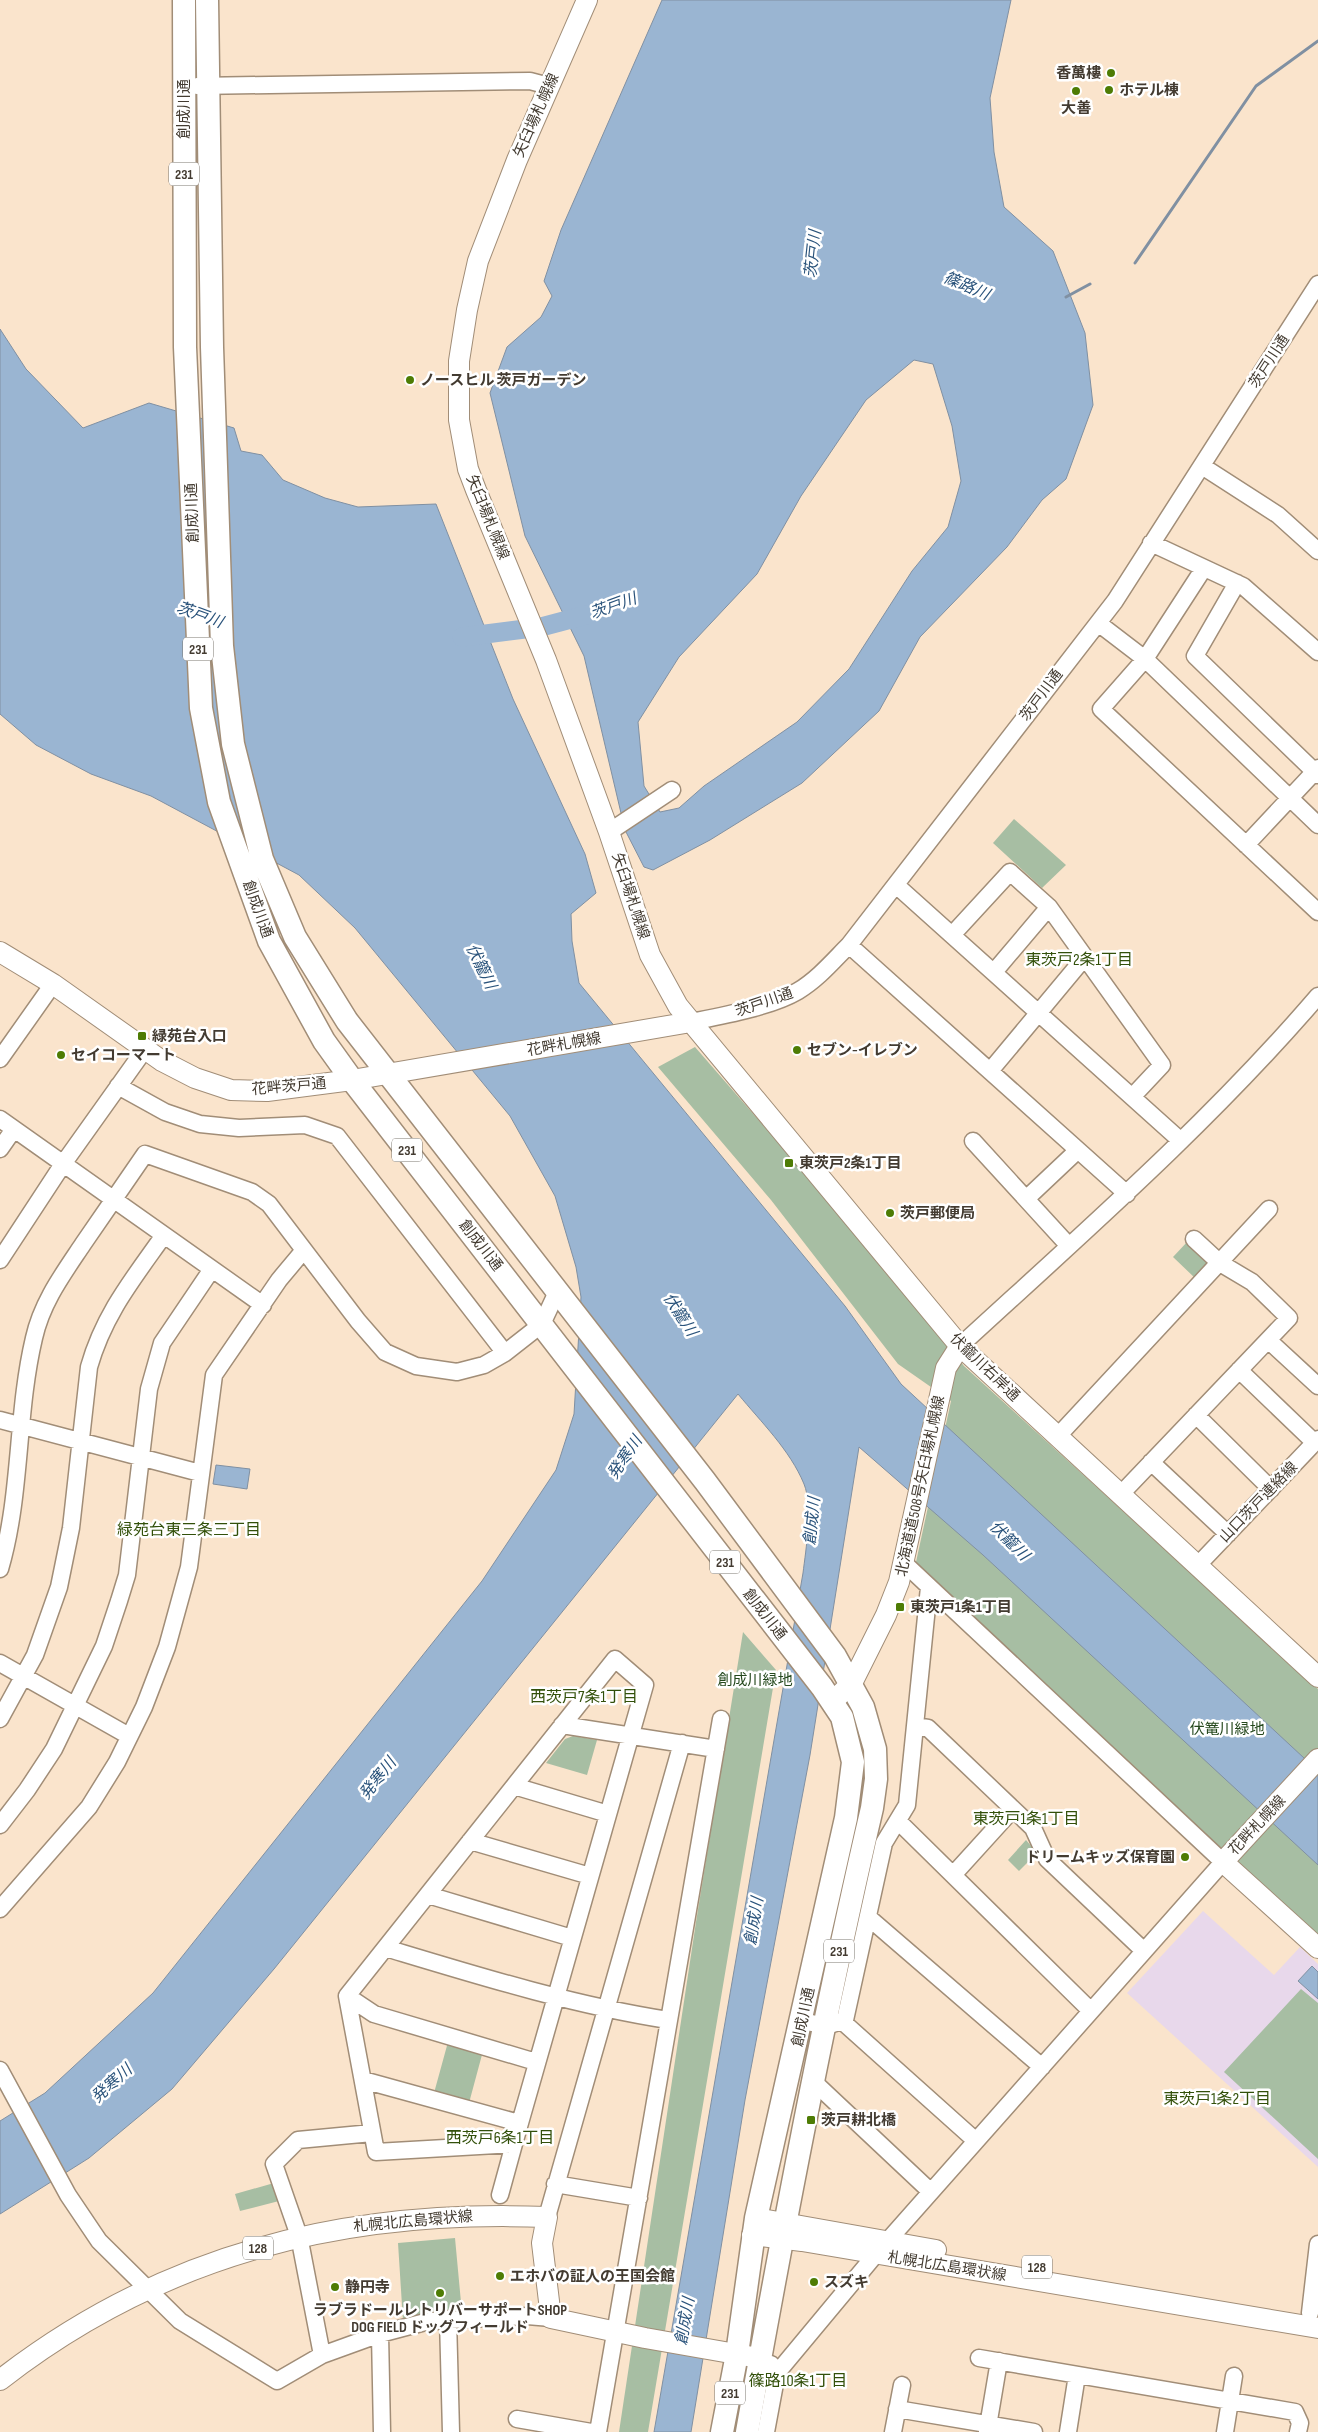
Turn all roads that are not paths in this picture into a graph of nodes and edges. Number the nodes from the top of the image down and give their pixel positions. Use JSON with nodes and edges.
{"nodes":[{"id":1,"x":184,"y":0,"type":"edge"},
{"id":2,"x":207,"y":0,"type":"edge"},
{"id":3,"x":587,"y":0,"type":"edge"},
{"id":4,"x":184,"y":86,"type":"junction"},
{"id":5,"x":209,"y":86,"type":"junction"},
{"id":6,"x":549,"y":86,"type":"junction"},
{"id":7,"x":1318,"y":284,"type":"edge"},
{"id":8,"x":1202,"y":466,"type":"junction"},
{"id":9,"x":1151,"y":543,"type":"junction"},
{"id":10,"x":1318,"y":551,"type":"edge"},
{"id":11,"x":1204,"y":568,"type":"junction"},
{"id":12,"x":1237,"y":583,"type":"junction"},
{"id":13,"x":1098,"y":623,"type":"junction"},
{"id":14,"x":1318,"y":652,"type":"edge"},
{"id":15,"x":1144,"y":659,"type":"junction"},
{"id":16,"x":1317,"y":772,"type":"edge"},
{"id":17,"x":667,"y":794,"type":"dead end"},
{"id":18,"x":1289,"y":798,"type":"junction"},
{"id":19,"x":1318,"y":825,"type":"edge"},
{"id":20,"x":614,"y":829,"type":"junction"},
{"id":21,"x":1246,"y":844,"type":"junction"},
{"id":22,"x":896,"y":885,"type":"junction"},
{"id":23,"x":1048,"y":906,"type":"junction"},
{"id":24,"x":1318,"y":912,"type":"edge"},
{"id":25,"x":952,"y":935,"type":"junction"},
{"id":26,"x":849,"y":945,"type":"junction"},
{"id":27,"x":0,"y":952,"type":"edge"},
{"id":28,"x":1085,"y":957,"type":"junction"},
{"id":29,"x":994,"y":972,"type":"junction"},
{"id":30,"x":53,"y":984,"type":"junction"},
{"id":31,"x":1318,"y":996,"type":"edge"},
{"id":32,"x":1039,"y":1012,"type":"junction"},
{"id":33,"x":691,"y":1022,"type":"junction"},
{"id":34,"x":145,"y":1049,"type":"junction"},
{"id":35,"x":0,"y":1059,"type":"edge"},
{"id":36,"x":437,"y":1065,"type":"joint"},
{"id":37,"x":990,"y":1071,"type":"junction"},
{"id":38,"x":387,"y":1074,"type":"junction"},
{"id":39,"x":352,"y":1080,"type":"junction"},
{"id":40,"x":118,"y":1086,"type":"junction"},
{"id":41,"x":1132,"y":1097,"type":"junction"},
{"id":42,"x":0,"y":1120,"type":"edge"},
{"id":43,"x":14,"y":1129,"type":"junction"},
{"id":44,"x":973,"y":1141,"type":"dead end"},
{"id":45,"x":1181,"y":1141,"type":"junction"},
{"id":46,"x":0,"y":1149,"type":"edge"},
{"id":47,"x":1078,"y":1150,"type":"junction"},
{"id":48,"x":63,"y":1164,"type":"junction"},
{"id":49,"x":1127,"y":1194,"type":"junction"},
{"id":50,"x":1026,"y":1199,"type":"junction"},
{"id":51,"x":114,"y":1200,"type":"junction"},
{"id":52,"x":1269,"y":1209,"type":"dead end"},
{"id":53,"x":164,"y":1235,"type":"junction"},
{"id":54,"x":1194,"y":1239,"type":"dead end"},
{"id":55,"x":1069,"y":1246,"type":"junction"},
{"id":56,"x":304,"y":1250,"type":"junction"},
{"id":57,"x":0,"y":1260,"type":"edge"},
{"id":58,"x":1220,"y":1263,"type":"junction"},
{"id":59,"x":212,"y":1269,"type":"junction"},
{"id":60,"x":559,"y":1294,"type":"junction"},
{"id":61,"x":263,"y":1305,"type":"junction"},
{"id":62,"x":542,"y":1324,"type":"junction"},
{"id":63,"x":1268,"y":1340,"type":"junction"},
{"id":64,"x":960,"y":1346,"type":"junction"},
{"id":65,"x":505,"y":1353,"type":"junction"},
{"id":66,"x":1239,"y":1370,"type":"junction"},
{"id":67,"x":1318,"y":1386,"type":"edge"},
{"id":68,"x":1196,"y":1415,"type":"junction"},
{"id":69,"x":0,"y":1420,"type":"edge"},
{"id":70,"x":20,"y":1425,"type":"junction"},
{"id":71,"x":1058,"y":1436,"type":"junction"},
{"id":72,"x":80,"y":1441,"type":"junction"},
{"id":73,"x":1316,"y":1441,"type":"edge"},
{"id":74,"x":140,"y":1457,"type":"junction"},
{"id":75,"x":1151,"y":1462,"type":"junction"},
{"id":76,"x":200,"y":1473,"type":"junction"},
{"id":77,"x":1271,"y":1489,"type":"junction"},
{"id":78,"x":1121,"y":1494,"type":"junction"},
{"id":79,"x":1228,"y":1534,"type":"junction"},
{"id":80,"x":904,"y":1564,"type":"junction"},
{"id":81,"x":1198,"y":1565,"type":"junction"},
{"id":82,"x":0,"y":1570,"type":"edge"},
{"id":83,"x":929,"y":1586,"type":"junction"},
{"id":84,"x":0,"y":1664,"type":"edge"},
{"id":85,"x":1318,"y":1676,"type":"edge"},
{"id":86,"x":23,"y":1677,"type":"junction"},
{"id":87,"x":852,"y":1683,"type":"junction"},
{"id":88,"x":827,"y":1695,"type":"junction"},
{"id":89,"x":77,"y":1706,"type":"junction"},
{"id":90,"x":0,"y":1719,"type":"edge"},
{"id":91,"x":721,"y":1719,"type":"dead end"},
{"id":92,"x":562,"y":1725,"type":"junction"},
{"id":93,"x":915,"y":1726,"type":"junction"},
{"id":94,"x":631,"y":1735,"type":"junction"},
{"id":95,"x":130,"y":1736,"type":"junction"},
{"id":96,"x":682,"y":1743,"type":"junction"},
{"id":97,"x":716,"y":1748,"type":"junction"},
{"id":98,"x":1318,"y":1760,"type":"edge"},
{"id":99,"x":514,"y":1786,"type":"junction"},
{"id":100,"x":1013,"y":1809,"type":"junction"},
{"id":101,"x":608,"y":1814,"type":"junction"},
{"id":102,"x":898,"y":1821,"type":"junction"},
{"id":103,"x":0,"y":1825,"type":"edge"},
{"id":104,"x":470,"y":1842,"type":"junction"},
{"id":105,"x":1222,"y":1862,"type":"junction"},
{"id":106,"x":953,"y":1875,"type":"junction"},
{"id":107,"x":590,"y":1876,"type":"junction"},
{"id":108,"x":428,"y":1895,"type":"junction"},
{"id":109,"x":0,"y":1909,"type":"edge"},
{"id":110,"x":868,"y":1917,"type":"junction"},
{"id":111,"x":572,"y":1938,"type":"junction"},
{"id":112,"x":386,"y":1948,"type":"junction"},
{"id":113,"x":1318,"y":1948,"type":"edge"},
{"id":114,"x":1144,"y":1951,"type":"junction"},
{"id":115,"x":347,"y":1996,"type":"junction"},
{"id":116,"x":554,"y":1998,"type":"junction"},
{"id":117,"x":607,"y":2010,"type":"junction"},
{"id":118,"x":1091,"y":2011,"type":"junction"},
{"id":119,"x":668,"y":2020,"type":"junction"},
{"id":120,"x":802,"y":2021,"type":"junction"},
{"id":121,"x":834,"y":2024,"type":"junction"},
{"id":122,"x":536,"y":2062,"type":"junction"},
{"id":123,"x":1042,"y":2067,"type":"junction"},
{"id":124,"x":0,"y":2070,"type":"edge"},
{"id":125,"x":362,"y":2080,"type":"junction"},
{"id":126,"x":814,"y":2082,"type":"junction"},
{"id":127,"x":519,"y":2123,"type":"junction"},
{"id":128,"x":372,"y":2133,"type":"junction"},
{"id":129,"x":976,"y":2141,"type":"junction"},
{"id":130,"x":514,"y":2144,"type":"junction"},
{"id":131,"x":555,"y":2184,"type":"junction"},
{"id":132,"x":931,"y":2192,"type":"junction"},
{"id":133,"x":500,"y":2195,"type":"dead end"},
{"id":134,"x":639,"y":2198,"type":"junction"},
{"id":135,"x":547,"y":2217,"type":"junction"},
{"id":136,"x":754,"y":2227,"type":"junction"},
{"id":137,"x":783,"y":2230,"type":"junction"},
{"id":138,"x":299,"y":2236,"type":"junction"},
{"id":139,"x":1318,"y":2244,"type":"edge"},
{"id":140,"x":881,"y":2248,"type":"junction"},
{"id":141,"x":148,"y":2290,"type":"junction"},
{"id":142,"x":551,"y":2318,"type":"junction"},
{"id":143,"x":1315,"y":2319,"type":"edge"},
{"id":144,"x":448,"y":2320,"type":"junction"},
{"id":145,"x":617,"y":2333,"type":"junction"},
{"id":146,"x":380,"y":2334,"type":"junction"},
{"id":147,"x":737,"y":2354,"type":"junction"},
{"id":148,"x":322,"y":2355,"type":"junction"},
{"id":149,"x":979,"y":2358,"type":"dead end"},
{"id":150,"x":999,"y":2361,"type":"junction"},
{"id":151,"x":768,"y":2366,"type":"junction"},
{"id":152,"x":1077,"y":2374,"type":"junction"},
{"id":153,"x":1234,"y":2376,"type":"dead end"},
{"id":154,"x":0,"y":2380,"type":"edge"},
{"id":155,"x":902,"y":2385,"type":"dead end"},
{"id":156,"x":1230,"y":2400,"type":"junction"},
{"id":157,"x":897,"y":2409,"type":"junction"},
{"id":158,"x":517,"y":2419,"type":"dead end"},
{"id":159,"x":988,"y":2428,"type":"edge"},
{"id":160,"x":382,"y":2432,"type":"edge"},
{"id":161,"x":451,"y":2432,"type":"edge"},
{"id":162,"x":591,"y":2432,"type":"edge"},
{"id":163,"x":598,"y":2432,"type":"edge"},
{"id":164,"x":722,"y":2432,"type":"edge"},
{"id":165,"x":747,"y":2432,"type":"edge"},
{"id":166,"x":766,"y":2432,"type":"edge"},
{"id":167,"x":893,"y":2432,"type":"edge"},
{"id":168,"x":1034,"y":2432,"type":"edge"},
{"id":169,"x":1068,"y":2432,"type":"edge"},
{"id":170,"x":1225,"y":2432,"type":"edge"},
{"id":171,"x":1298,"y":2432,"type":"edge"}],
"edges":[{"from":1,"to":4,"type":"highway","name":"創成川通","number":"231"},
{"from":2,"to":5,"type":"highway","name":"創成川通","number":"231"},
{"from":3,"to":6,"type":"main road","name":"矢臼場札幌線"},
{"from":4,"to":5,"type":"street"},
{"from":4,"to":39,"type":"highway","name":"創成川通","number":"231"},
{"from":5,"to":6,"type":"street"},
{"from":5,"to":38,"type":"highway","name":"創成川通","number":"231"},
{"from":6,"to":20,"type":"main road","name":"矢臼場札幌線"},
{"from":7,"to":8,"type":"street","name":"茨戸川通"},
{"from":8,"to":9,"type":"street","name":"茨戸川通"},
{"from":8,"to":10,"type":"street"},
{"from":9,"to":11,"type":"street"},
{"from":9,"to":13,"type":"street","name":"茨戸川通"},
{"from":11,"to":12,"type":"street"},
{"from":11,"to":15,"type":"street"},
{"from":12,"to":14,"type":"street"},
{"from":12,"to":16,"type":"street"},
{"from":13,"to":15,"type":"street"},
{"from":13,"to":22,"type":"street","name":"茨戸川通"},
{"from":15,"to":18,"type":"street"},
{"from":15,"to":21,"type":"street"},
{"from":16,"to":18,"type":"street"},
{"from":17,"to":20,"type":"street"},
{"from":18,"to":19,"type":"street"},
{"from":18,"to":21,"type":"street"},
{"from":20,"to":33,"type":"main road","name":"矢臼場札幌線"},
{"from":21,"to":24,"type":"street"},
{"from":22,"to":25,"type":"street"},
{"from":22,"to":26,"type":"street","name":"茨戸川通"},
{"from":23,"to":25,"type":"street"},
{"from":23,"to":28,"type":"street"},
{"from":23,"to":29,"type":"street"},
{"from":25,"to":29,"type":"street"},
{"from":26,"to":33,"type":"street","name":"茨戸川通"},
{"from":26,"to":37,"type":"street"},
{"from":27,"to":30,"type":"main road","name":"花畔茨戸通"},
{"from":28,"to":32,"type":"street"},
{"from":28,"to":41,"type":"street"},
{"from":29,"to":32,"type":"street"},
{"from":30,"to":34,"type":"main road","name":"花畔茨戸通"},
{"from":30,"to":35,"type":"street"},
{"from":31,"to":45,"type":"street"},
{"from":32,"to":37,"type":"street"},
{"from":32,"to":41,"type":"street"},
{"from":33,"to":36,"type":"main road","name":"花畔札幌線"},
{"from":33,"to":64,"type":"main road","name":"伏籠川右岸通"},
{"from":34,"to":39,"type":"main road","name":"花畔茨戸通"},
{"from":34,"to":40,"type":"street"},
{"from":36,"to":38,"type":"main road","name":"花畔茨戸通"},
{"from":37,"to":47,"type":"street"},
{"from":38,"to":39,"type":"main road","name":"花畔茨戸通"},
{"from":38,"to":60,"type":"highway","name":"創成川通","number":"231"},
{"from":39,"to":62,"type":"highway","name":"創成川通","number":"231"},
{"from":40,"to":48,"type":"street"},
{"from":40,"to":65,"type":"street"},
{"from":41,"to":45,"type":"street"},
{"from":42,"to":43,"type":"street"},
{"from":43,"to":46,"type":"street"},
{"from":43,"to":48,"type":"street"},
{"from":44,"to":50,"type":"street"},
{"from":45,"to":49,"type":"street"},
{"from":47,"to":49,"type":"street"},
{"from":47,"to":50,"type":"street"},
{"from":48,"to":51,"type":"street"},
{"from":48,"to":57,"type":"street"},
{"from":49,"to":55,"type":"street"},
{"from":50,"to":55,"type":"street"},
{"from":51,"to":53,"type":"street"},
{"from":51,"to":56,"type":"street"},
{"from":51,"to":70,"type":"street"},
{"from":52,"to":58,"type":"street"},
{"from":53,"to":59,"type":"street"},
{"from":53,"to":72,"type":"street"},
{"from":54,"to":58,"type":"street"},
{"from":55,"to":64,"type":"street"},
{"from":56,"to":61,"type":"street"},
{"from":56,"to":65,"type":"street"},
{"from":58,"to":63,"type":"street"},
{"from":58,"to":71,"type":"street"},
{"from":59,"to":61,"type":"street"},
{"from":59,"to":74,"type":"street"},
{"from":60,"to":62,"type":"street"},
{"from":60,"to":87,"type":"highway","name":"創成川通","number":"231"},
{"from":61,"to":76,"type":"street"},
{"from":62,"to":65,"type":"street"},
{"from":62,"to":88,"type":"highway","name":"創成川通","number":"231"},
{"from":63,"to":66,"type":"street"},
{"from":63,"to":67,"type":"street"},
{"from":64,"to":71,"type":"main road","name":"伏籠川右岸通"},
{"from":64,"to":80,"type":"main road","name":"北海道道508号矢臼場札幌線"},
{"from":66,"to":68,"type":"street"},
{"from":66,"to":73,"type":"street"},
{"from":68,"to":75,"type":"street"},
{"from":68,"to":77,"type":"street"},
{"from":69,"to":70,"type":"street"},
{"from":70,"to":72,"type":"street"},
{"from":70,"to":82,"type":"street"},
{"from":71,"to":78,"type":"main road","name":"伏籠川右岸通"},
{"from":72,"to":74,"type":"street"},
{"from":72,"to":86,"type":"street"},
{"from":73,"to":77,"type":"street","name":"山口茨戸連絡線"},
{"from":74,"to":76,"type":"street"},
{"from":74,"to":89,"type":"street"},
{"from":75,"to":78,"type":"street"},
{"from":75,"to":79,"type":"street"},
{"from":76,"to":95,"type":"street"},
{"from":77,"to":79,"type":"street","name":"山口茨戸連絡線"},
{"from":78,"to":81,"type":"main road","name":"伏籠川右岸通"},
{"from":79,"to":81,"type":"street","name":"山口茨戸連絡線"},
{"from":80,"to":83,"type":"street"},
{"from":80,"to":87,"type":"main road","name":"北海道道508号矢臼場札幌線"},
{"from":81,"to":85,"type":"main road","name":"伏籠川右岸通"},
{"from":83,"to":93,"type":"street"},
{"from":83,"to":105,"type":"street"},
{"from":84,"to":86,"type":"street"},
{"from":86,"to":89,"type":"street"},
{"from":86,"to":90,"type":"street"},
{"from":87,"to":88,"type":"main road","name":"北海道道508号矢臼場札幌線"},
{"from":87,"to":121,"type":"highway","name":"創成川通","number":"231"},
{"from":88,"to":120,"type":"highway","name":"創成川通","number":"231"},
{"from":89,"to":95,"type":"street"},
{"from":89,"to":103,"type":"street"},
{"from":91,"to":97,"type":"street"},
{"from":92,"to":94,"type":"street"},
{"from":92,"to":94,"type":"street"},
{"from":92,"to":99,"type":"street"},
{"from":93,"to":100,"type":"street"},
{"from":93,"to":102,"type":"street"},
{"from":94,"to":96,"type":"street"},
{"from":94,"to":101,"type":"street"},
{"from":95,"to":109,"type":"street"},
{"from":96,"to":97,"type":"street"},
{"from":96,"to":117,"type":"street"},
{"from":97,"to":119,"type":"street"},
{"from":98,"to":105,"type":"main road","name":"花畔札幌線"},
{"from":99,"to":101,"type":"street"},
{"from":99,"to":104,"type":"street"},
{"from":100,"to":106,"type":"street"},
{"from":100,"to":114,"type":"street"},
{"from":101,"to":107,"type":"street"},
{"from":102,"to":106,"type":"street"},
{"from":102,"to":110,"type":"street"},
{"from":104,"to":107,"type":"street"},
{"from":104,"to":108,"type":"street"},
{"from":105,"to":113,"type":"main road","name":"花畔札幌線"},
{"from":105,"to":114,"type":"street"},
{"from":106,"to":118,"type":"street"},
{"from":107,"to":111,"type":"street"},
{"from":108,"to":111,"type":"street"},
{"from":108,"to":112,"type":"street"},
{"from":110,"to":121,"type":"street"},
{"from":110,"to":123,"type":"street"},
{"from":111,"to":116,"type":"street"},
{"from":112,"to":115,"type":"street"},
{"from":112,"to":116,"type":"street"},
{"from":114,"to":118,"type":"street"},
{"from":115,"to":122,"type":"street"},
{"from":115,"to":125,"type":"street"},
{"from":116,"to":117,"type":"street"},
{"from":116,"to":122,"type":"street"},
{"from":117,"to":119,"type":"street"},
{"from":117,"to":131,"type":"street"},
{"from":118,"to":123,"type":"street"},
{"from":119,"to":134,"type":"street"},
{"from":120,"to":121,"type":"street"},
{"from":120,"to":136,"type":"highway","name":"創成川通","number":"231"},
{"from":121,"to":126,"type":"highway","name":"創成川通","number":"231"},
{"from":121,"to":129,"type":"street"},
{"from":122,"to":127,"type":"street"},
{"from":123,"to":129,"type":"street"},
{"from":124,"to":141,"type":"street"},
{"from":125,"to":127,"type":"street"},
{"from":125,"to":128,"type":"street"},
{"from":126,"to":132,"type":"street"},
{"from":126,"to":137,"type":"highway","name":"創成川通","number":"231"},
{"from":127,"to":130,"type":"street"},
{"from":128,"to":130,"type":"street"},
{"from":128,"to":138,"type":"street"},
{"from":129,"to":132,"type":"street"},
{"from":130,"to":133,"type":"street"},
{"from":131,"to":134,"type":"street"},
{"from":131,"to":135,"type":"street"},
{"from":132,"to":140,"type":"street"},
{"from":134,"to":145,"type":"street"},
{"from":135,"to":138,"type":"main road","name":"札幌北広島環状線","number":"128"},
{"from":135,"to":142,"type":"main road"},
{"from":136,"to":137,"type":"main road","name":"札幌北広島環状線","number":"128"},
{"from":136,"to":147,"type":"highway","name":"創成川通","number":"231"},
{"from":137,"to":140,"type":"main road","name":"札幌北広島環状線","number":"128"},
{"from":137,"to":151,"type":"highway","name":"創成川通","number":"231"},
{"from":138,"to":141,"type":"main road","name":"札幌北広島環状線","number":"128"},
{"from":138,"to":148,"type":"street"},
{"from":139,"to":143,"type":"street"},
{"from":140,"to":143,"type":"main road","name":"札幌北広島環状線","number":"128"},
{"from":140,"to":151,"type":"street"},
{"from":141,"to":148,"type":"street"},
{"from":141,"to":154,"type":"main road","name":"札幌北広島環状線","number":"128"},
{"from":142,"to":144,"type":"street"},
{"from":142,"to":145,"type":"main road"},
{"from":144,"to":146,"type":"street"},
{"from":144,"to":161,"type":"street"},
{"from":145,"to":147,"type":"main road"},
{"from":145,"to":163,"type":"street"},
{"from":146,"to":148,"type":"street"},
{"from":146,"to":160,"type":"street"},
{"from":147,"to":151,"type":"main road"},
{"from":147,"to":164,"type":"highway","name":"創成川通","number":"231"},
{"from":149,"to":150,"type":"street"},
{"from":150,"to":152,"type":"street"},
{"from":150,"to":159,"type":"street"},
{"from":151,"to":165,"type":"highway","name":"創成川通","number":"231"},
{"from":151,"to":166,"type":"street"},
{"from":152,"to":156,"type":"street"},
{"from":152,"to":169,"type":"street"},
{"from":153,"to":156,"type":"street"},
{"from":155,"to":157,"type":"street"},
{"from":156,"to":170,"type":"street"},
{"from":156,"to":171,"type":"street"},
{"from":157,"to":159,"type":"street"},
{"from":157,"to":167,"type":"street"},
{"from":158,"to":162,"type":"street"},
{"from":159,"to":168,"type":"street"}]}
